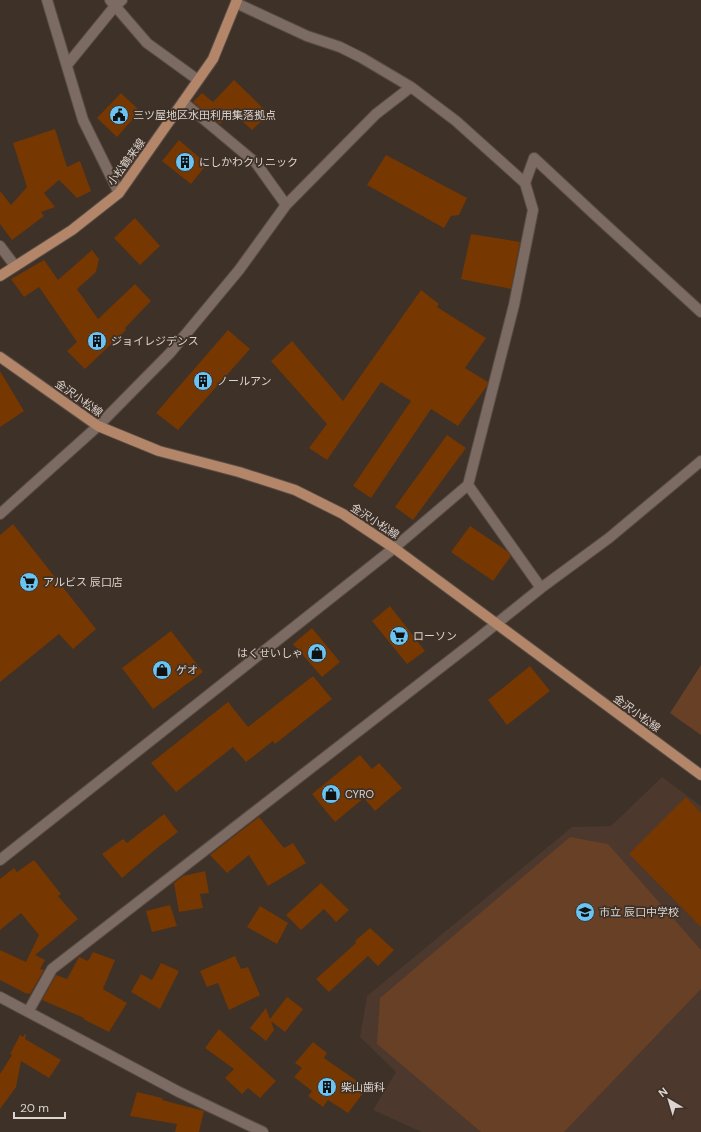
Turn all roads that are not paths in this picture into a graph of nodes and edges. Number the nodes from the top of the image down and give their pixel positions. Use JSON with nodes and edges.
{"nodes":[{"id":1,"x":47,"y":0,"type":"edge"},
{"id":2,"x":116,"y":2,"type":"edge"},
{"id":3,"x":237,"y":2,"type":"edge"},
{"id":4,"x":67,"y":65,"type":"junction"},
{"id":5,"x":198,"y":80,"type":"junction"},
{"id":6,"x":411,"y":87,"type":"junction"},
{"id":7,"x":183,"y":102,"type":"junction"},
{"id":8,"x":525,"y":183,"type":"junction"},
{"id":9,"x":119,"y":193,"type":"junction"},
{"id":10,"x":286,"y":206,"type":"junction"},
{"id":11,"x":0,"y":246,"type":"edge"},
{"id":12,"x":15,"y":266,"type":"junction"},
{"id":13,"x":0,"y":276,"type":"edge"},
{"id":14,"x":701,"y":312,"type":"edge"},
{"id":15,"x":0,"y":357,"type":"edge"},
{"id":16,"x":98,"y":426,"type":"junction"},
{"id":17,"x":701,"y":461,"type":"edge"},
{"id":18,"x":468,"y":485,"type":"junction"},
{"id":19,"x":0,"y":514,"type":"edge"},
{"id":20,"x":394,"y":548,"type":"junction"},
{"id":21,"x":541,"y":588,"type":"junction"},
{"id":22,"x":496,"y":623,"type":"junction"},
{"id":23,"x":701,"y":775,"type":"edge"},
{"id":24,"x":0,"y":860,"type":"edge"},
{"id":25,"x":0,"y":997,"type":"edge"},
{"id":26,"x":28,"y":1012,"type":"junction"},
{"id":27,"x":263,"y":1132,"type":"edge"}],
"edges":[{"from":1,"to":4,"type":"street"},
{"from":2,"to":4,"type":"street"},
{"from":2,"to":5,"type":"street"},
{"from":3,"to":5,"type":"main road","name":"小松鶴来線"},
{"from":3,"to":6,"type":"street"},
{"from":4,"to":9,"type":"street"},
{"from":5,"to":7,"type":"main road","name":"小松鶴来線"},
{"from":6,"to":8,"type":"street"},
{"from":6,"to":10,"type":"street"},
{"from":7,"to":9,"type":"main road","name":"小松鶴来線"},
{"from":7,"to":10,"type":"street"},
{"from":8,"to":14,"type":"street"},
{"from":8,"to":18,"type":"street"},
{"from":9,"to":12,"type":"main road","name":"小松鶴来線"},
{"from":10,"to":16,"type":"street"},
{"from":11,"to":12,"type":"street"},
{"from":12,"to":13,"type":"main road","name":"小松鶴来線"},
{"from":15,"to":16,"type":"main road","name":"金沢小松線"},
{"from":16,"to":19,"type":"street"},
{"from":16,"to":20,"type":"main road","name":"金沢小松線"},
{"from":17,"to":21,"type":"street"},
{"from":18,"to":20,"type":"street"},
{"from":18,"to":21,"type":"street"},
{"from":20,"to":22,"type":"main road","name":"金沢小松線"},
{"from":20,"to":24,"type":"street"},
{"from":21,"to":22,"type":"street"},
{"from":22,"to":23,"type":"main road","name":"金沢小松線"},
{"from":22,"to":26,"type":"street"},
{"from":25,"to":26,"type":"street"},
{"from":26,"to":27,"type":"street"}]}
